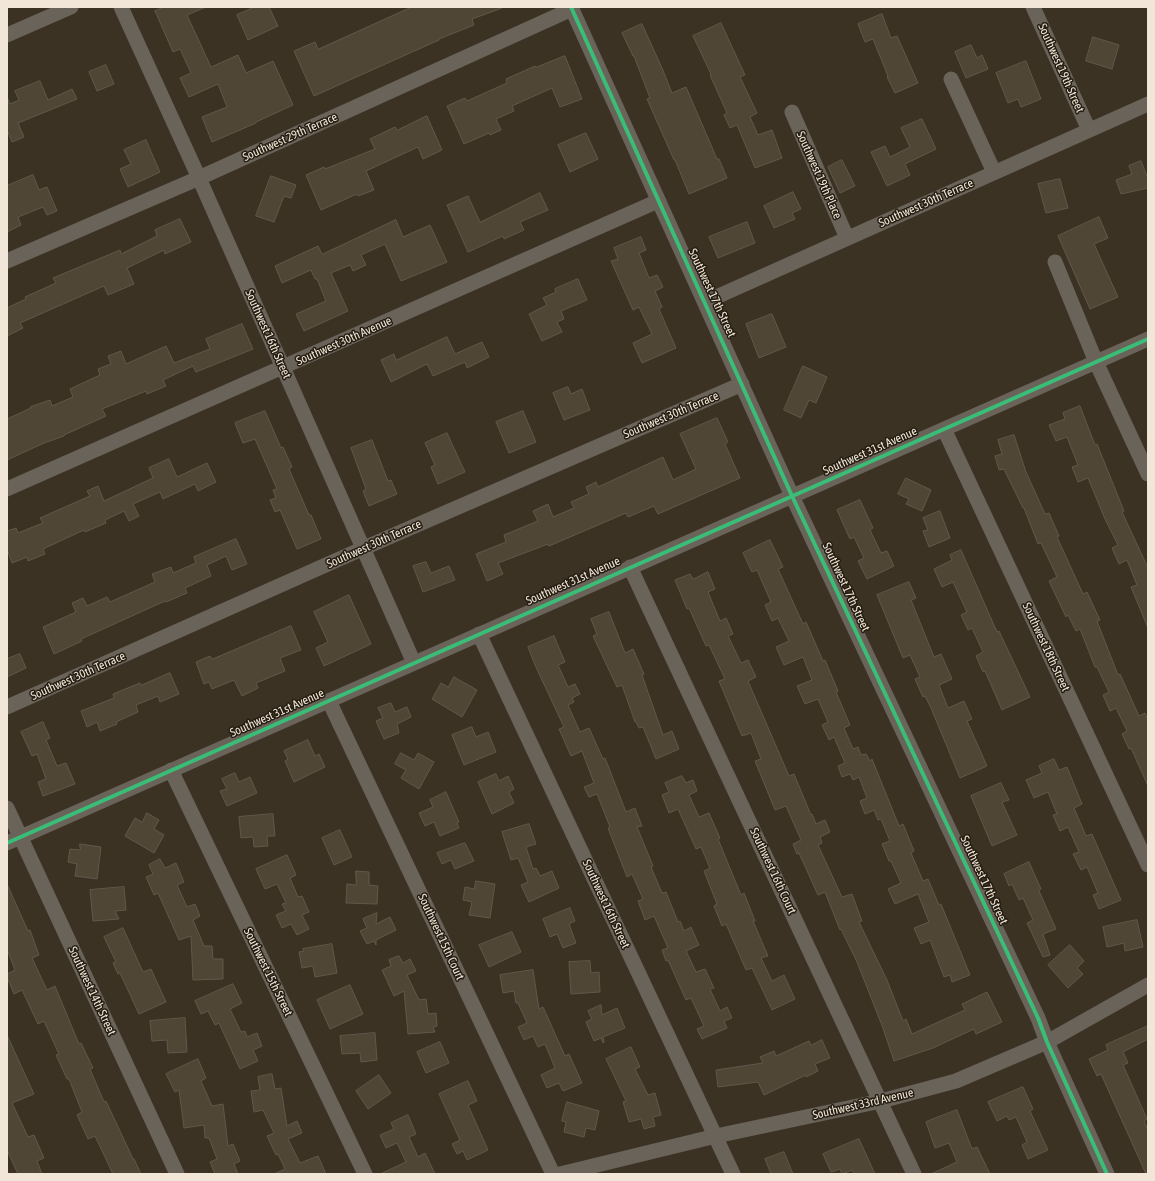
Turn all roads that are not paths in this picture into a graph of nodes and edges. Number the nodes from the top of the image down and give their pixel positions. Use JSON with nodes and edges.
{"nodes":[{"id":1,"x":71,"y":7,"type":"edge"},
{"id":2,"x":121,"y":7,"type":"edge"},
{"id":3,"x":1033,"y":7,"type":"edge"},
{"id":4,"x":571,"y":8,"type":"edge"},
{"id":5,"x":7,"y":35,"type":"edge"},
{"id":6,"x":951,"y":78,"type":"dead end"},
{"id":7,"x":1148,"y":104,"type":"edge"},
{"id":8,"x":792,"y":112,"type":"dead end"},
{"id":9,"x":1089,"y":130,"type":"junction"},
{"id":10,"x":994,"y":172,"type":"junction"},
{"id":11,"x":199,"y":178,"type":"junction"},
{"id":12,"x":658,"y":201,"type":"junction"},
{"id":13,"x":847,"y":238,"type":"junction"},
{"id":14,"x":7,"y":261,"type":"edge"},
{"id":15,"x":1055,"y":262,"type":"dead end"},
{"id":16,"x":705,"y":302,"type":"junction"},
{"id":17,"x":1148,"y":339,"type":"edge"},
{"id":18,"x":1096,"y":362,"type":"junction"},
{"id":19,"x":283,"y":368,"type":"junction"},
{"id":20,"x":742,"y":384,"type":"junction"},
{"id":21,"x":944,"y":429,"type":"junction"},
{"id":22,"x":1148,"y":474,"type":"edge"},
{"id":23,"x":7,"y":489,"type":"edge"},
{"id":24,"x":792,"y":496,"type":"junction"},
{"id":25,"x":364,"y":548,"type":"junction"},
{"id":26,"x":630,"y":567,"type":"junction"},
{"id":27,"x":479,"y":634,"type":"junction"},
{"id":28,"x":414,"y":663,"type":"junction"},
{"id":29,"x":329,"y":701,"type":"junction"},
{"id":30,"x":7,"y":707,"type":"edge"},
{"id":31,"x":171,"y":770,"type":"junction"},
{"id":32,"x":7,"y":808,"type":"edge"},
{"id":33,"x":14,"y":840,"type":"edge"},
{"id":34,"x":1148,"y":865,"type":"edge"},
{"id":35,"x":1148,"y":985,"type":"edge"},
{"id":36,"x":1047,"y":1042,"type":"junction"},
{"id":37,"x":881,"y":1101,"type":"junction"},
{"id":38,"x":716,"y":1136,"type":"junction"},
{"id":39,"x":177,"y":1174,"type":"edge"},
{"id":40,"x":365,"y":1174,"type":"edge"},
{"id":41,"x":553,"y":1174,"type":"edge"},
{"id":42,"x":560,"y":1174,"type":"edge"},
{"id":43,"x":733,"y":1174,"type":"edge"},
{"id":44,"x":914,"y":1174,"type":"edge"},
{"id":45,"x":1107,"y":1174,"type":"edge"}],
"edges":[{"from":1,"to":5,"type":"street"},
{"from":2,"to":11,"type":"street","name":"Southwest 16th Street"},
{"from":3,"to":9,"type":"street","name":"Southwest 19th Street"},
{"from":4,"to":11,"type":"street","name":"Southwest 29th Terrace"},
{"from":4,"to":12,"type":"street","name":"Southwest 17th Street"},
{"from":6,"to":10,"type":"street"},
{"from":7,"to":9,"type":"street","name":"Southwest 30th Terrace"},
{"from":8,"to":13,"type":"street","name":"Southwest 19th Place"},
{"from":9,"to":10,"type":"street","name":"Southwest 30th Terrace"},
{"from":10,"to":13,"type":"street","name":"Southwest 30th Terrace"},
{"from":11,"to":14,"type":"street","name":"Southwest 29th Terrace"},
{"from":11,"to":19,"type":"street","name":"Southwest 16th Street"},
{"from":12,"to":16,"type":"street","name":"Southwest 17th Street"},
{"from":12,"to":19,"type":"street","name":"Southwest 30th Avenue"},
{"from":13,"to":16,"type":"street","name":"Southwest 30th Terrace"},
{"from":15,"to":18,"type":"street"},
{"from":16,"to":20,"type":"street","name":"Southwest 17th Street"},
{"from":17,"to":18,"type":"street","name":"Southwest 31st Avenue"},
{"from":18,"to":21,"type":"street","name":"Southwest 31st Avenue"},
{"from":18,"to":22,"type":"street"},
{"from":19,"to":23,"type":"street","name":"Southwest 30th Avenue"},
{"from":19,"to":25,"type":"street","name":"Southwest 16th Street"},
{"from":20,"to":24,"type":"street","name":"Southwest 17th Street"},
{"from":20,"to":25,"type":"street","name":"Southwest 30th Terrace"},
{"from":21,"to":24,"type":"street","name":"Southwest 31st Avenue"},
{"from":21,"to":34,"type":"street","name":"Southwest 18th Street"},
{"from":24,"to":26,"type":"street","name":"Southwest 31st Avenue"},
{"from":24,"to":36,"type":"street","name":"Southwest 17th Street"},
{"from":25,"to":28,"type":"street","name":"Southwest 16th Street"},
{"from":25,"to":30,"type":"street","name":"Southwest 30th Terrace"},
{"from":26,"to":27,"type":"street","name":"Southwest 31st Avenue"},
{"from":26,"to":37,"type":"street","name":"Southwest 16th Court"},
{"from":27,"to":28,"type":"street","name":"Southwest 31st Avenue"},
{"from":27,"to":38,"type":"street","name":"Southwest 16th Street"},
{"from":28,"to":29,"type":"street","name":"Southwest 31st Avenue"},
{"from":29,"to":31,"type":"street","name":"Southwest 31st Avenue"},
{"from":29,"to":41,"type":"street","name":"Southwest 15th Court"},
{"from":31,"to":33,"type":"street","name":"Southwest 31st Avenue"},
{"from":31,"to":40,"type":"street","name":"Southwest 15th Street"},
{"from":32,"to":33,"type":"street","name":"Southwest 14th Street"},
{"from":33,"to":39,"type":"street","name":"Southwest 14th Street"},
{"from":35,"to":36,"type":"street","name":"Southwest 33rd Avenue"},
{"from":36,"to":37,"type":"street","name":"Southwest 33rd Avenue"},
{"from":36,"to":45,"type":"street","name":"Southwest 17th Street"},
{"from":37,"to":38,"type":"street","name":"Southwest 33rd Avenue"},
{"from":37,"to":44,"type":"street","name":"Southwest 16th Court"},
{"from":38,"to":42,"type":"street","name":"Southwest 33rd Avenue"},
{"from":38,"to":43,"type":"street","name":"Southwest 16th Street"}]}
